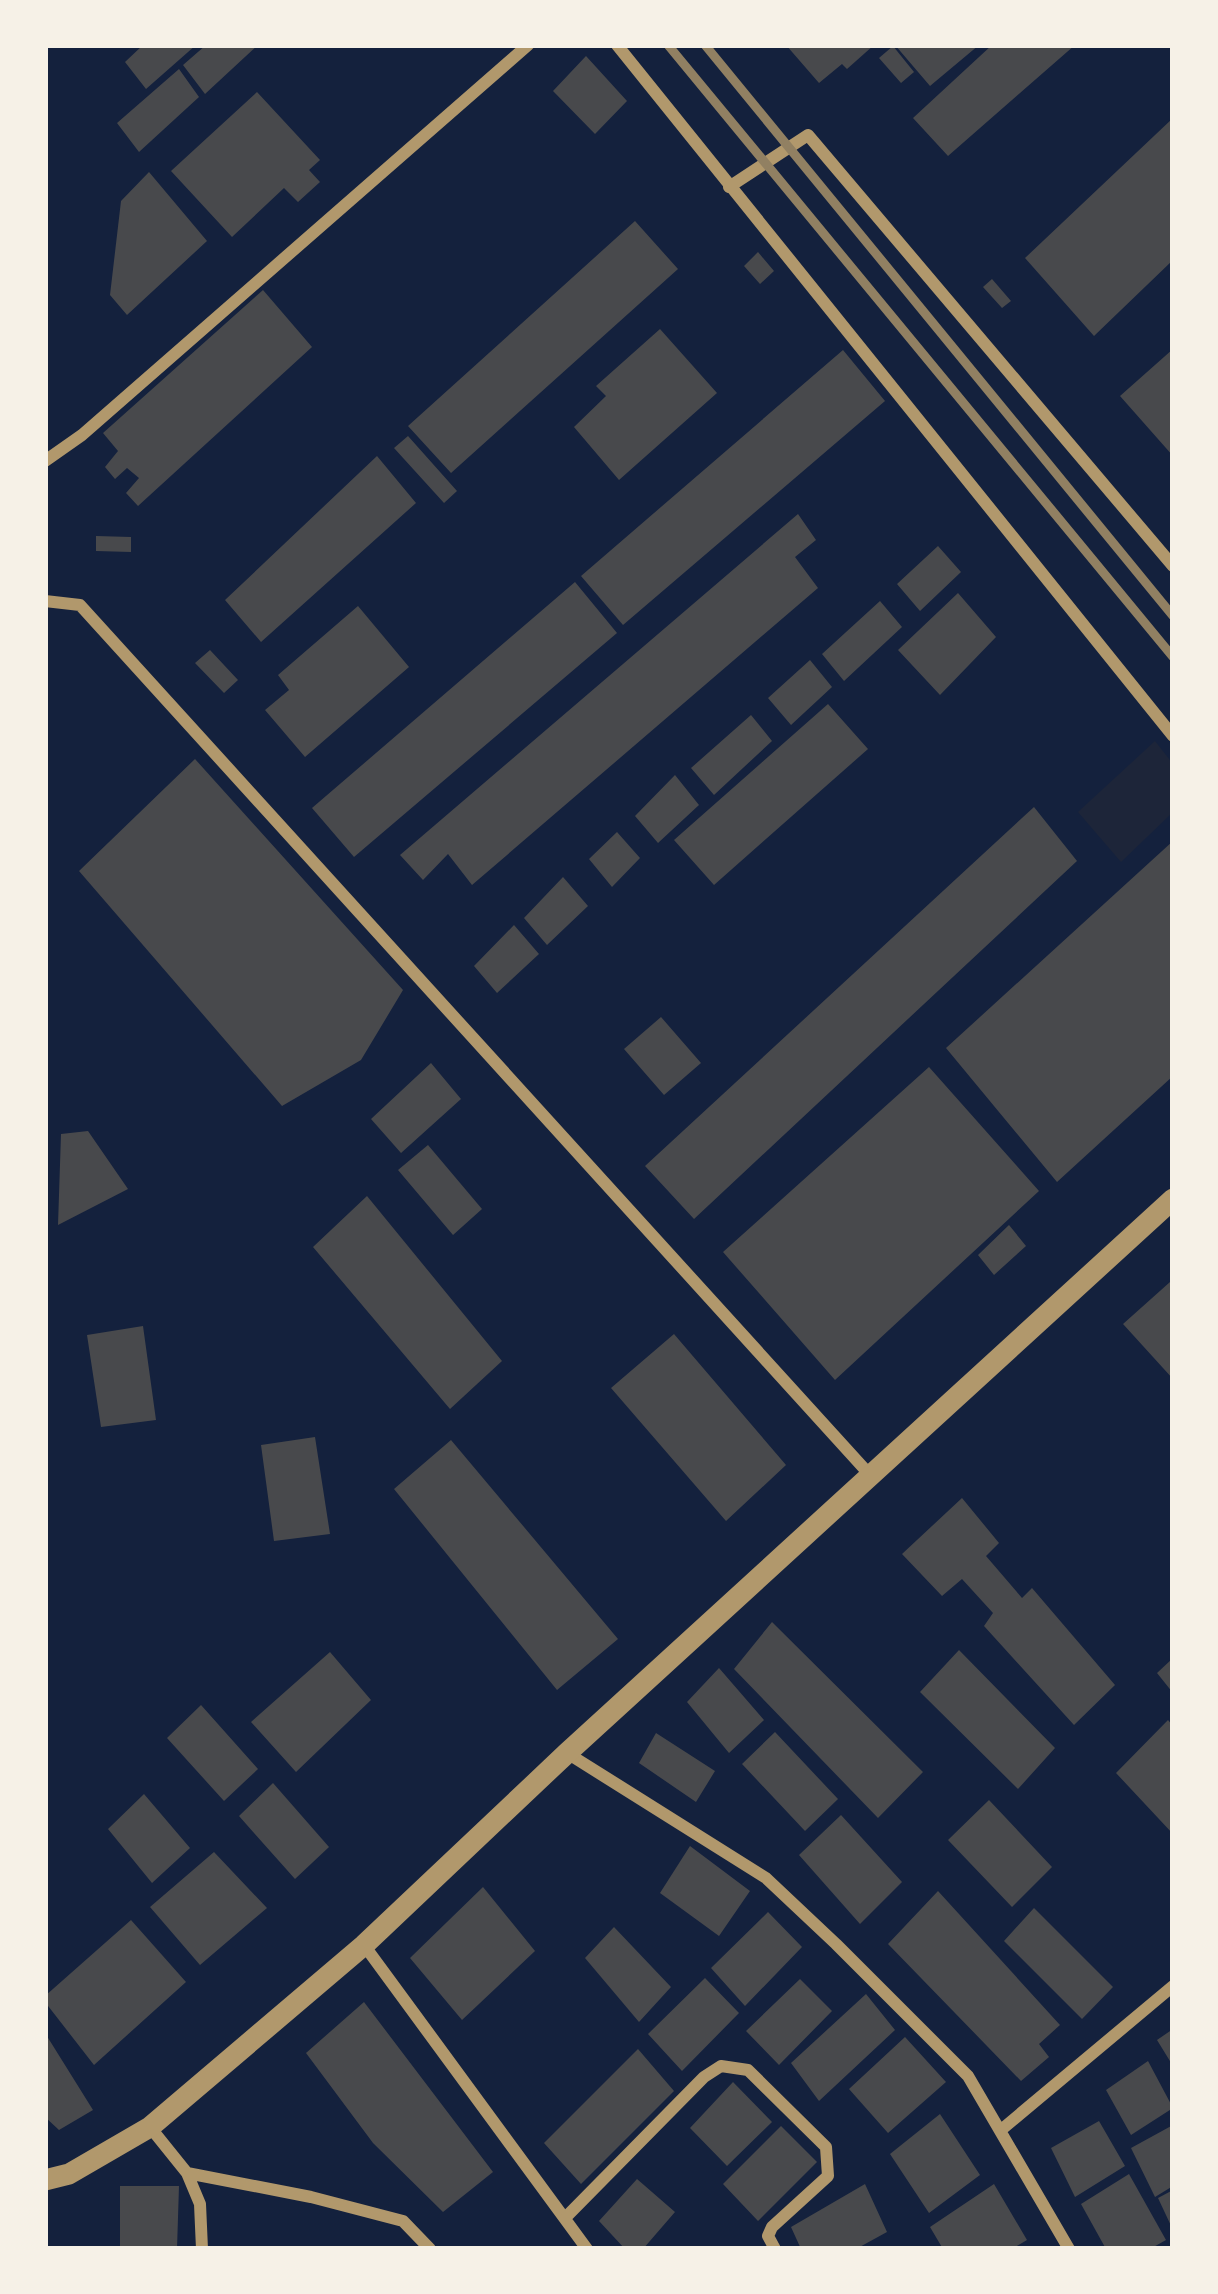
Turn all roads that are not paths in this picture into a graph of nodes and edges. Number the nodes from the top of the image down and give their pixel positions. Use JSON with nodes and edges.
{"nodes":[{"id":1,"x":528,"y":45,"type":"edge"},
{"id":2,"x":617,"y":45,"type":"edge"},
{"id":3,"x":729,"y":188,"type":"junction"},
{"id":4,"x":45,"y":461,"type":"edge"},
{"id":5,"x":1173,"y":566,"type":"edge"},
{"id":6,"x":45,"y":601,"type":"edge"},
{"id":7,"x":1173,"y":736,"type":"edge"},
{"id":8,"x":1173,"y":1199,"type":"edge"},
{"id":9,"x":870,"y":1475,"type":"junction"},
{"id":10,"x":567,"y":1753,"type":"junction"},
{"id":11,"x":364,"y":1945,"type":"junction"},
{"id":12,"x":1173,"y":1986,"type":"edge"},
{"id":13,"x":149,"y":2127,"type":"junction"},
{"id":14,"x":1001,"y":2130,"type":"junction"},
{"id":15,"x":187,"y":2173,"type":"junction"},
{"id":16,"x":45,"y":2180,"type":"edge"},
{"id":17,"x":566,"y":2217,"type":"junction"},
{"id":18,"x":202,"y":2249,"type":"edge"},
{"id":19,"x":430,"y":2249,"type":"edge"},
{"id":20,"x":587,"y":2249,"type":"edge"},
{"id":21,"x":775,"y":2249,"type":"edge"},
{"id":22,"x":1069,"y":2249,"type":"edge"}],
"edges":[{"from":1,"to":4,"type":"street"},
{"from":2,"to":3,"type":"street"},
{"from":3,"to":5,"type":"street"},
{"from":3,"to":7,"type":"street"},
{"from":6,"to":9,"type":"street"},
{"from":8,"to":9,"type":"street"},
{"from":9,"to":10,"type":"street"},
{"from":10,"to":11,"type":"street"},
{"from":10,"to":14,"type":"street"},
{"from":11,"to":13,"type":"street"},
{"from":11,"to":17,"type":"street"},
{"from":12,"to":14,"type":"street"},
{"from":13,"to":15,"type":"street"},
{"from":13,"to":16,"type":"street"},
{"from":14,"to":22,"type":"street"},
{"from":15,"to":18,"type":"street"},
{"from":15,"to":19,"type":"street"},
{"from":17,"to":20,"type":"street"},
{"from":17,"to":21,"type":"street"}]}
